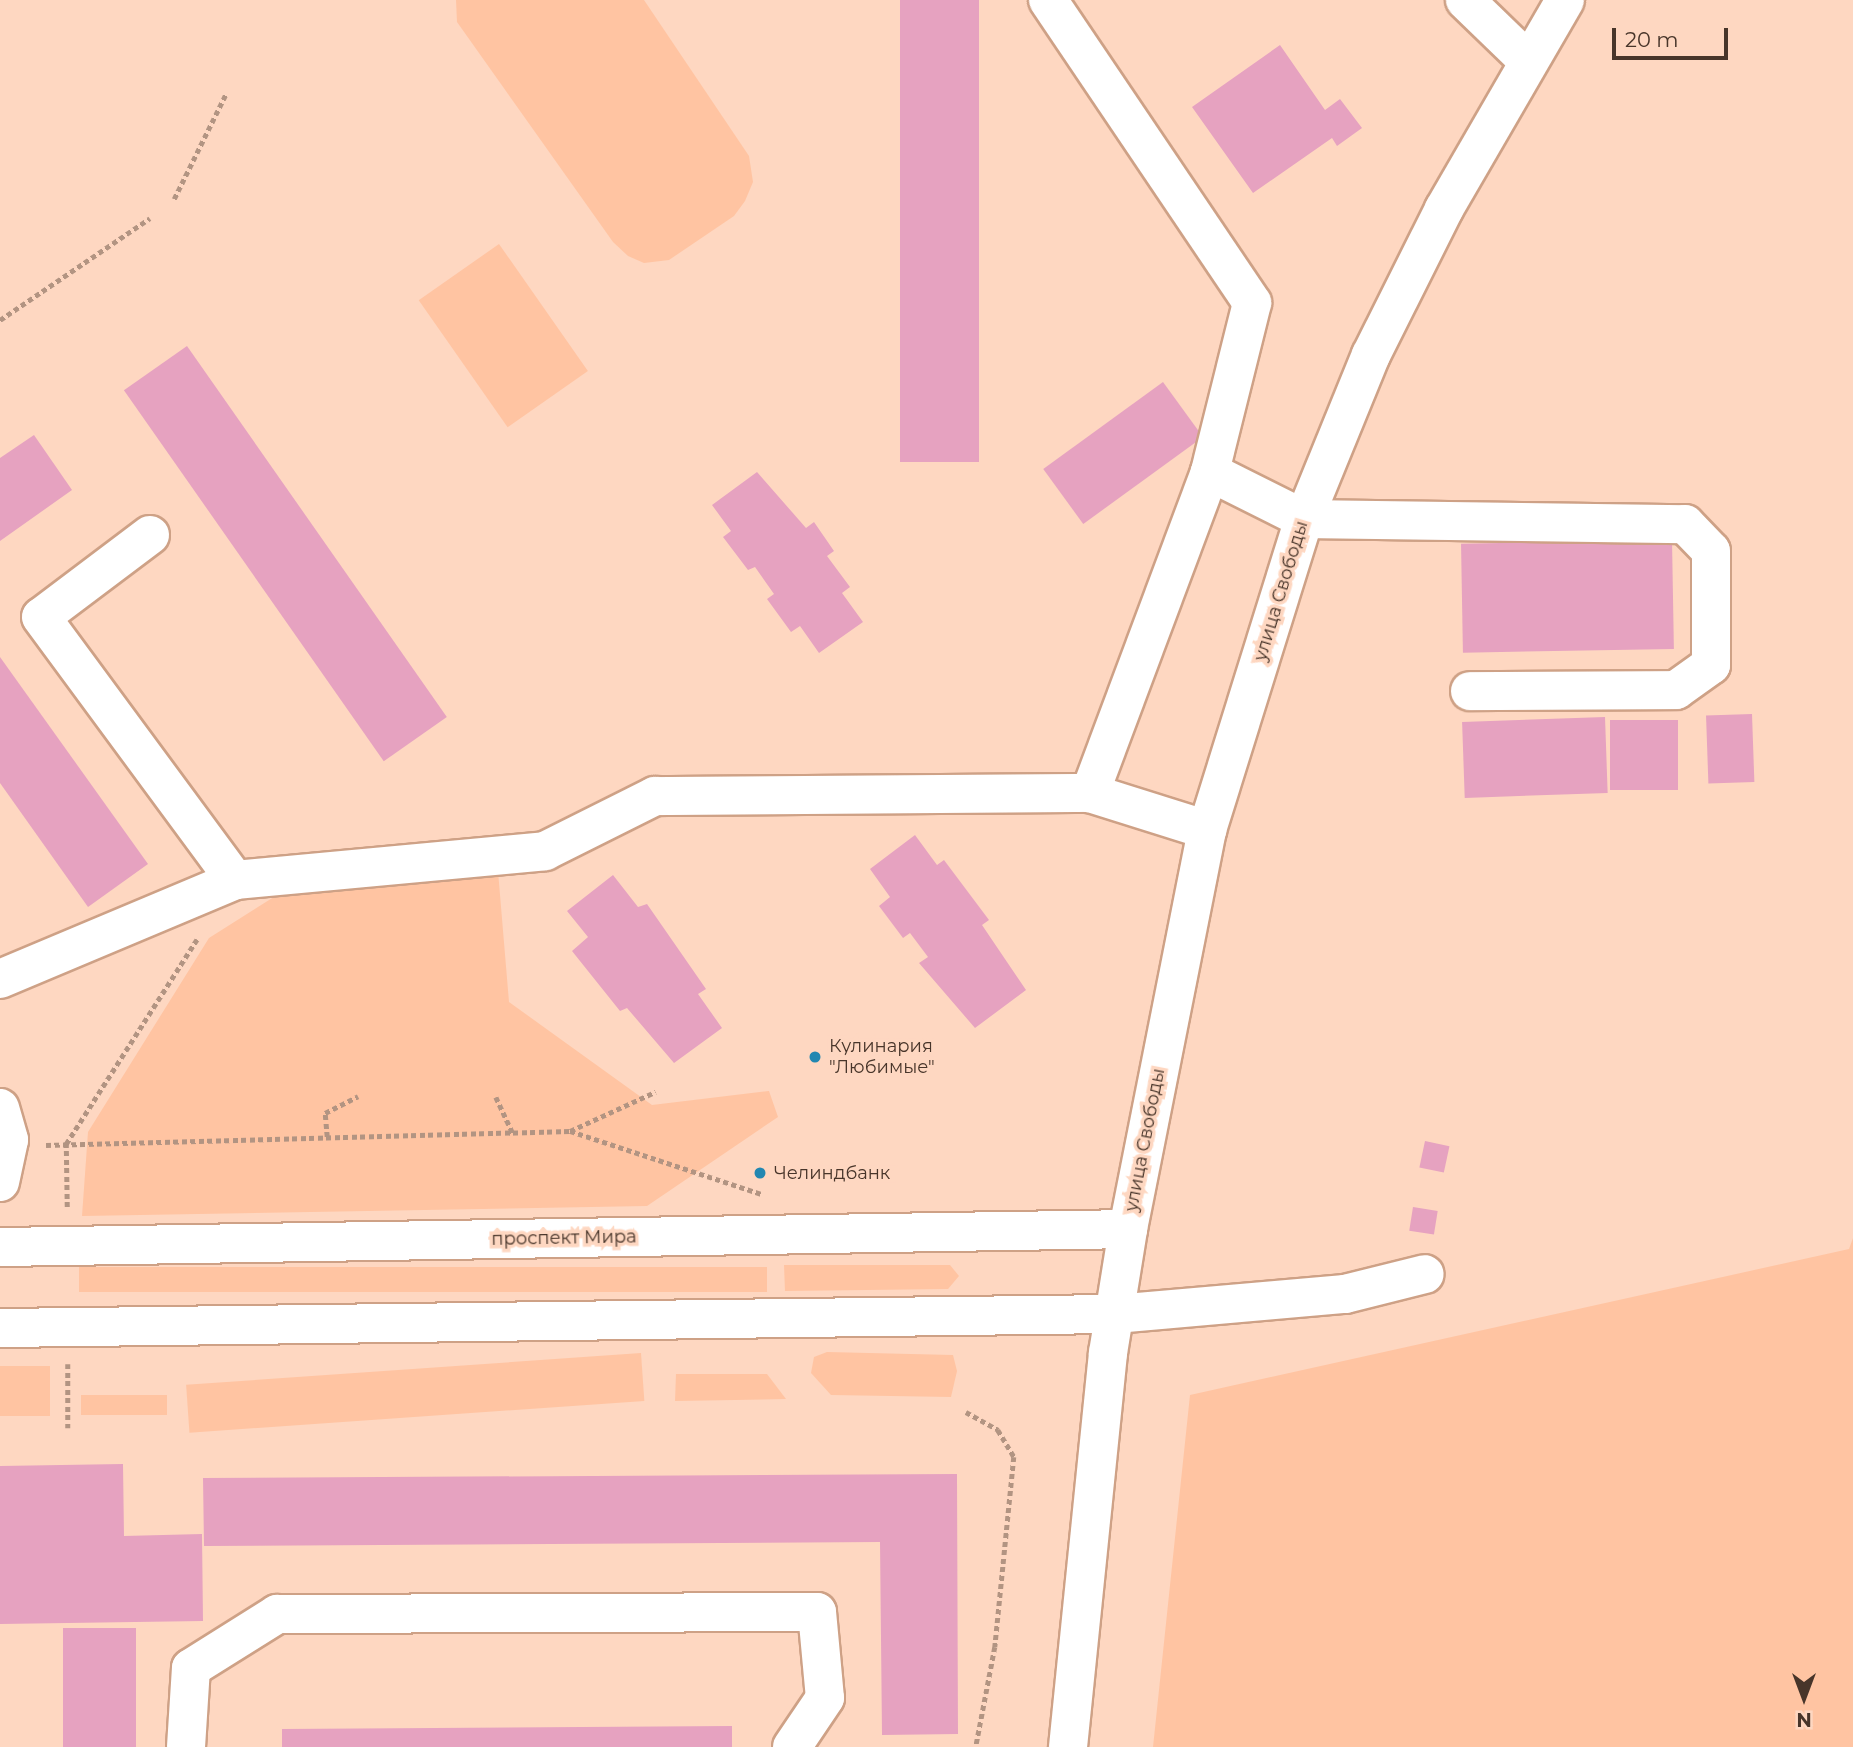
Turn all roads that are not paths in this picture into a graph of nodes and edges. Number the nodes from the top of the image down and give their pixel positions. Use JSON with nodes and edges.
{"nodes":[{"id":1,"x":1048,"y":0,"type":"edge"},
{"id":2,"x":1465,"y":0,"type":"edge"},
{"id":3,"x":1565,"y":0,"type":"edge"},
{"id":4,"x":1528,"y":61,"type":"junction"},
{"id":5,"x":1210,"y":472,"type":"junction"},
{"id":6,"x":1304,"y":519,"type":"junction"},
{"id":7,"x":150,"y":535,"type":"dead end"},
{"id":8,"x":1470,"y":691,"type":"dead end"},
{"id":9,"x":1090,"y":793,"type":"junction"},
{"id":10,"x":1207,"y":830,"type":"junction"},
{"id":11,"x":235,"y":880,"type":"junction"},
{"id":12,"x":0,"y":979,"type":"edge"},
{"id":13,"x":0,"y":1108,"type":"edge"},
{"id":14,"x":4,"y":1164,"type":"edge"},
{"id":15,"x":1128,"y":1229,"type":"junction"},
{"id":16,"x":0,"y":1247,"type":"edge"},
{"id":17,"x":1425,"y":1274,"type":"dead end"},
{"id":18,"x":1115,"y":1314,"type":"junction"},
{"id":19,"x":0,"y":1328,"type":"edge"},
{"id":20,"x":186,"y":1747,"type":"edge"},
{"id":21,"x":792,"y":1747,"type":"edge"},
{"id":22,"x":1068,"y":1747,"type":"edge"}],
"edges":[{"from":1,"to":5,"type":"street"},
{"from":2,"to":4,"type":"street"},
{"from":3,"to":4,"type":"street","name":"улица Свободы"},
{"from":4,"to":6,"type":"street","name":"улица Свободы"},
{"from":5,"to":6,"type":"street"},
{"from":5,"to":9,"type":"street"},
{"from":6,"to":8,"type":"street"},
{"from":6,"to":10,"type":"street","name":"улица Свободы"},
{"from":7,"to":11,"type":"street"},
{"from":9,"to":10,"type":"street"},
{"from":9,"to":11,"type":"street"},
{"from":10,"to":15,"type":"street","name":"улица Свободы"},
{"from":11,"to":12,"type":"street"},
{"from":13,"to":14,"type":"street"},
{"from":15,"to":16,"type":"street","name":"проспект Мира"},
{"from":15,"to":18,"type":"street","name":"улица Свободы"},
{"from":17,"to":18,"type":"street"},
{"from":18,"to":19,"type":"street"},
{"from":18,"to":22,"type":"street","name":"улица Свободы"},
{"from":20,"to":21,"type":"street"}]}
